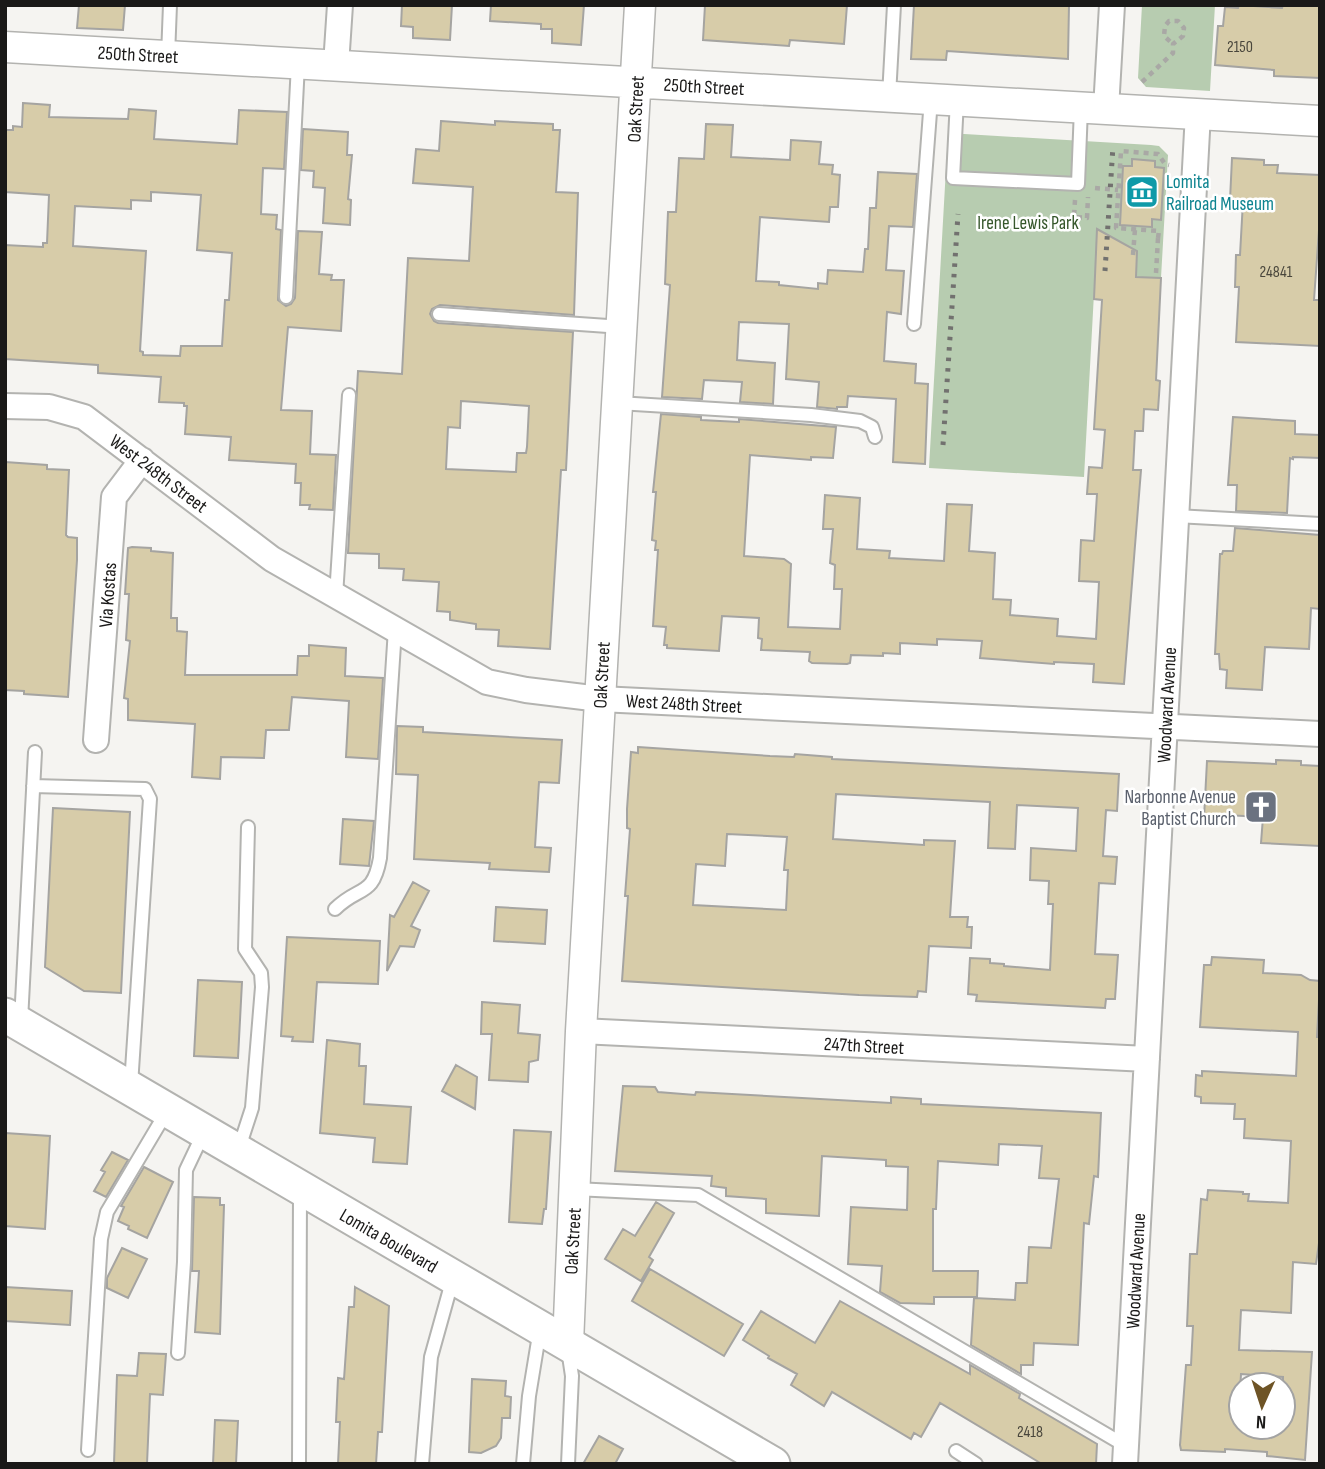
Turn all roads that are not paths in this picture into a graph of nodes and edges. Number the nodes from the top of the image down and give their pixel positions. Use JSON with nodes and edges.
{"nodes":[{"id":1,"x":170,"y":5,"type":"edge"},
{"id":2,"x":340,"y":5,"type":"edge"},
{"id":3,"x":640,"y":5,"type":"edge"},
{"id":4,"x":894,"y":5,"type":"edge"},
{"id":5,"x":1112,"y":5,"type":"edge"},
{"id":6,"x":5,"y":47,"type":"edge"},
{"id":7,"x":168,"y":56,"type":"junction"},
{"id":8,"x":298,"y":63,"type":"junction"},
{"id":9,"x":336,"y":65,"type":"junction"},
{"id":10,"x":636,"y":82,"type":"junction"},
{"id":11,"x":889,"y":96,"type":"junction"},
{"id":12,"x":944,"y":99,"type":"junction"},
{"id":13,"x":1094,"y":108,"type":"junction"},
{"id":14,"x":1198,"y":114,"type":"junction"},
{"id":15,"x":1320,"y":121,"type":"edge"},
{"id":16,"x":286,"y":297,"type":"dead end"},
{"id":17,"x":439,"y":314,"type":"dead end"},
{"id":18,"x":914,"y":324,"type":"dead end"},
{"id":19,"x":622,"y":327,"type":"junction"},
{"id":20,"x":349,"y":395,"type":"dead end"},
{"id":21,"x":618,"y":403,"type":"junction"},
{"id":22,"x":5,"y":406,"type":"edge"},
{"id":23,"x":875,"y":437,"type":"dead end"},
{"id":24,"x":142,"y":460,"type":"junction"},
{"id":25,"x":1176,"y":516,"type":"junction"},
{"id":26,"x":1320,"y":524,"type":"edge"},
{"id":27,"x":336,"y":596,"type":"junction"},
{"id":28,"x":395,"y":629,"type":"junction"},
{"id":29,"x":600,"y":699,"type":"junction"},
{"id":30,"x":1165,"y":727,"type":"junction"},
{"id":31,"x":1320,"y":734,"type":"edge"},
{"id":32,"x":96,"y":740,"type":"dead end"},
{"id":33,"x":35,"y":752,"type":"dead end"},
{"id":34,"x":33,"y":786,"type":"junction"},
{"id":35,"x":248,"y":827,"type":"dead end"},
{"id":36,"x":335,"y":909,"type":"dead end"},
{"id":37,"x":13,"y":1020,"type":"edge"},
{"id":38,"x":581,"y":1031,"type":"junction"},
{"id":39,"x":1147,"y":1059,"type":"junction"},
{"id":40,"x":131,"y":1089,"type":"junction"},
{"id":41,"x":167,"y":1110,"type":"junction"},
{"id":42,"x":204,"y":1132,"type":"junction"},
{"id":43,"x":238,"y":1152,"type":"junction"},
{"id":44,"x":300,"y":1188,"type":"junction"},
{"id":45,"x":574,"y":1189,"type":"junction"},
{"id":46,"x":453,"y":1278,"type":"junction"},
{"id":47,"x":554,"y":1337,"type":"junction"},
{"id":48,"x":178,"y":1353,"type":"dead end"},
{"id":49,"x":88,"y":1450,"type":"dead end"},
{"id":50,"x":956,"y":1451,"type":"dead end"},
{"id":51,"x":1125,"y":1455,"type":"edge"},
{"id":52,"x":299,"y":1464,"type":"edge"},
{"id":53,"x":422,"y":1464,"type":"edge"},
{"id":54,"x":523,"y":1464,"type":"edge"},
{"id":55,"x":568,"y":1464,"type":"edge"},
{"id":56,"x":773,"y":1464,"type":"edge"},
{"id":57,"x":976,"y":1464,"type":"edge"}],
"edges":[{"from":1,"to":7,"type":"lane"},
{"from":2,"to":9,"type":"street"},
{"from":3,"to":10,"type":"street","name":"Oak Street"},
{"from":4,"to":11,"type":"lane"},
{"from":5,"to":13,"type":"street"},
{"from":6,"to":7,"type":"street","name":"250th Street"},
{"from":7,"to":8,"type":"street","name":"250th Street"},
{"from":8,"to":9,"type":"street","name":"250th Street"},
{"from":8,"to":16,"type":"lane"},
{"from":9,"to":10,"type":"street","name":"250th Street"},
{"from":10,"to":11,"type":"street","name":"250th Street"},
{"from":10,"to":19,"type":"street","name":"Oak Street"},
{"from":11,"to":12,"type":"street","name":"250th Street"},
{"from":12,"to":13,"type":"street","name":"250th Street"},
{"from":12,"to":13,"type":"lane"},
{"from":12,"to":18,"type":"lane"},
{"from":13,"to":14,"type":"street","name":"250th Street"},
{"from":14,"to":15,"type":"street","name":"250th Street"},
{"from":14,"to":25,"type":"street","name":"Woodward Avenue"},
{"from":17,"to":19,"type":"lane"},
{"from":19,"to":21,"type":"street","name":"Oak Street"},
{"from":20,"to":27,"type":"lane"},
{"from":21,"to":23,"type":"lane"},
{"from":21,"to":29,"type":"street","name":"Oak Street"},
{"from":22,"to":24,"type":"street","name":"West 248th Street"},
{"from":24,"to":27,"type":"street","name":"West 248th Street"},
{"from":24,"to":32,"type":"street","name":"Via Kostas"},
{"from":25,"to":26,"type":"lane"},
{"from":25,"to":30,"type":"street","name":"Woodward Avenue"},
{"from":27,"to":28,"type":"street","name":"West 248th Street"},
{"from":28,"to":29,"type":"street","name":"West 248th Street"},
{"from":28,"to":36,"type":"lane"},
{"from":29,"to":30,"type":"street","name":"West 248th Street"},
{"from":29,"to":38,"type":"street","name":"Oak Street"},
{"from":30,"to":31,"type":"street","name":"West 248th Street"},
{"from":30,"to":39,"type":"street","name":"Woodward Avenue"},
{"from":33,"to":34,"type":"lane"},
{"from":34,"to":37,"type":"lane"},
{"from":34,"to":40,"type":"lane"},
{"from":35,"to":43,"type":"lane"},
{"from":37,"to":40,"type":"main road","name":"Lomita Boulevard"},
{"from":38,"to":39,"type":"street","name":"247th Street"},
{"from":38,"to":45,"type":"street","name":"Oak Street"},
{"from":39,"to":51,"type":"street","name":"Woodward Avenue"},
{"from":40,"to":41,"type":"main road","name":"Lomita Boulevard"},
{"from":41,"to":42,"type":"main road","name":"Lomita Boulevard"},
{"from":41,"to":49,"type":"lane"},
{"from":42,"to":43,"type":"main road","name":"Lomita Boulevard"},
{"from":42,"to":48,"type":"lane"},
{"from":43,"to":44,"type":"main road","name":"Lomita Boulevard"},
{"from":44,"to":46,"type":"main road","name":"Lomita Boulevard"},
{"from":44,"to":52,"type":"lane"},
{"from":45,"to":47,"type":"street","name":"Oak Street"},
{"from":45,"to":51,"type":"lane"},
{"from":46,"to":47,"type":"main road","name":"Lomita Boulevard"},
{"from":46,"to":53,"type":"lane"},
{"from":47,"to":54,"type":"lane"},
{"from":47,"to":55,"type":"lane"},
{"from":47,"to":56,"type":"main road","name":"Lomita Boulevard"},
{"from":50,"to":57,"type":"lane"}]}
